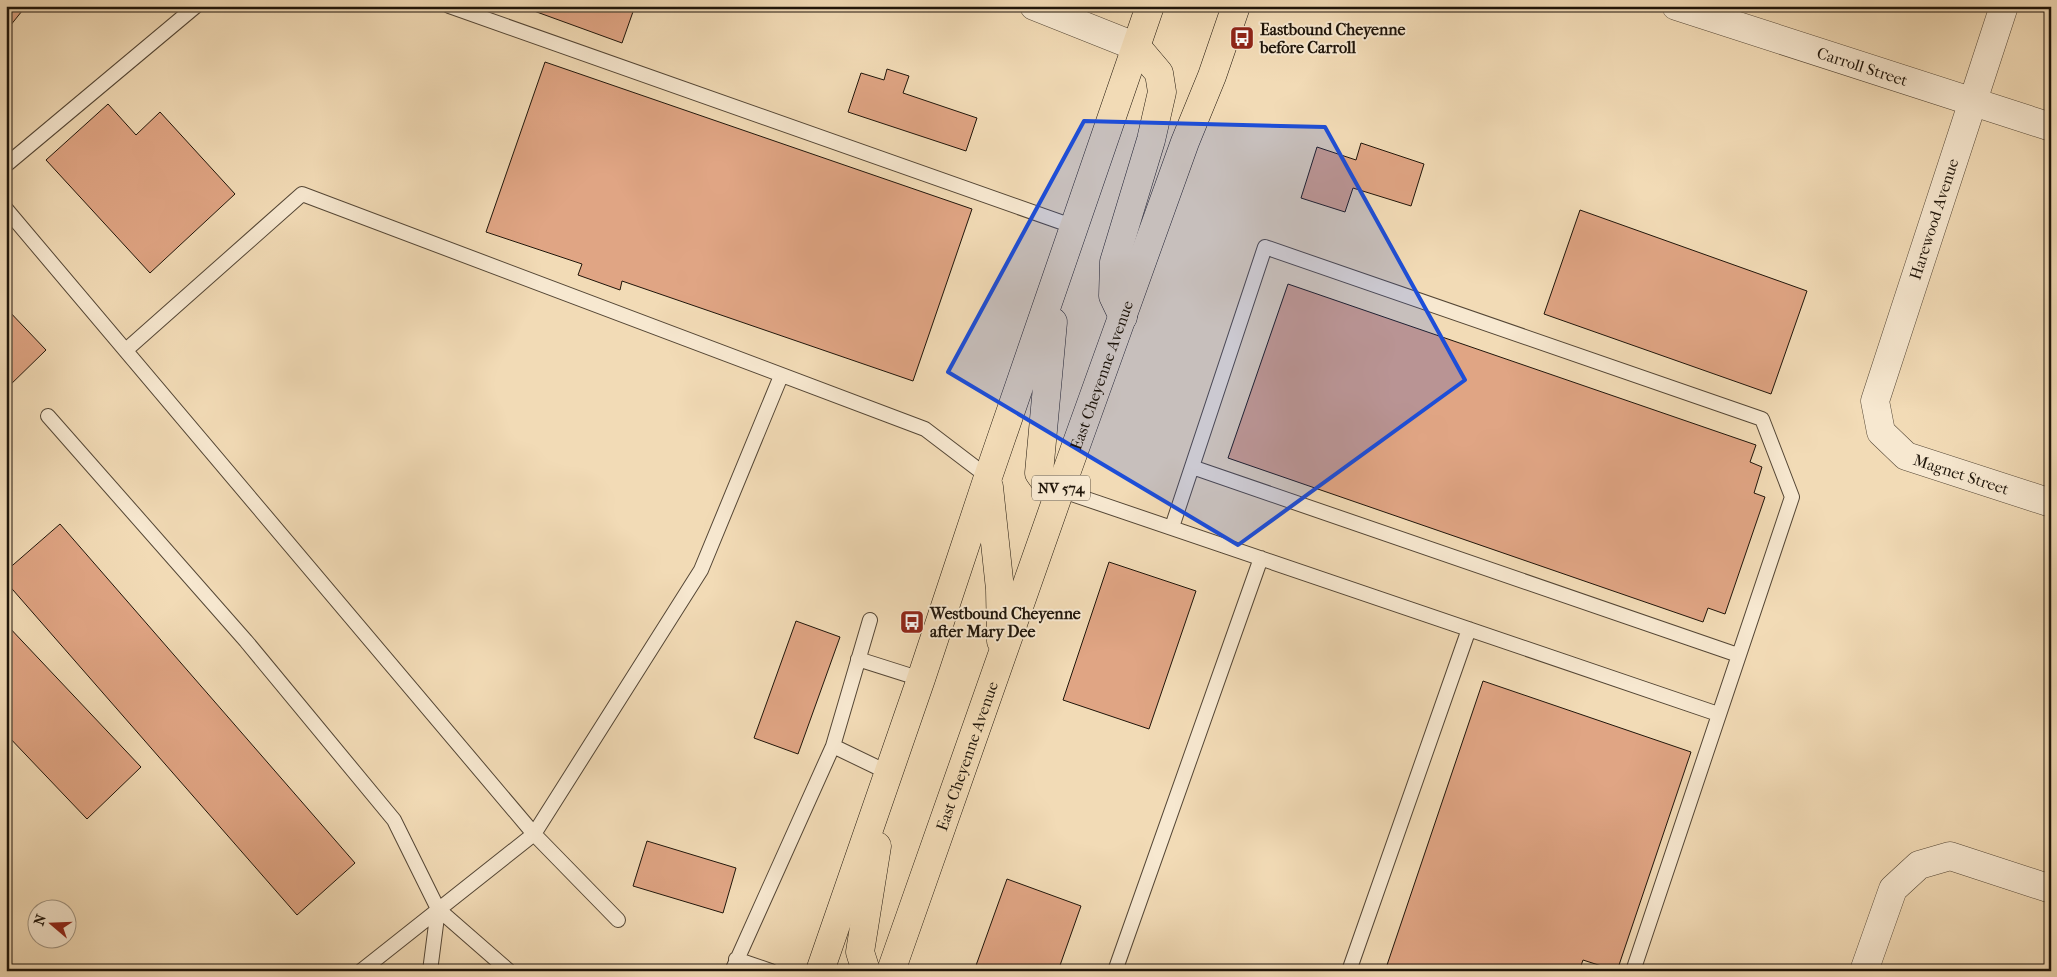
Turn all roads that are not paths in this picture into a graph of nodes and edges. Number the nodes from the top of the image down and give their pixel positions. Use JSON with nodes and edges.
{"nodes":[{"id":1,"x":196,"y":6,"type":"edge"},
{"id":2,"x":449,"y":6,"type":"edge"},
{"id":3,"x":1150,"y":6,"type":"edge"},
{"id":4,"x":1236,"y":6,"type":"edge"},
{"id":5,"x":1676,"y":6,"type":"edge"},
{"id":6,"x":2004,"y":6,"type":"edge"},
{"id":7,"x":1038,"y":7,"type":"edge"},
{"id":8,"x":1137,"y":47,"type":"junction"},
{"id":9,"x":1972,"y":102,"type":"junction"},
{"id":10,"x":2051,"y":127,"type":"edge"},
{"id":11,"x":6,"y":165,"type":"edge"},
{"id":12,"x":6,"y":209,"type":"edge"},
{"id":13,"x":1075,"y":228,"type":"junction"},
{"id":14,"x":1056,"y":283,"type":"junction"},
{"id":15,"x":1123,"y":316,"type":"junction"},
{"id":16,"x":126,"y":350,"type":"junction"},
{"id":17,"x":781,"y":376,"type":"junction"},
{"id":18,"x":48,"y":416,"type":"dead end"},
{"id":19,"x":1880,"y":432,"type":"joint"},
{"id":20,"x":1192,"y":467,"type":"junction"},
{"id":21,"x":988,"y":477,"type":"junction"},
{"id":22,"x":1060,"y":490,"type":"junction"},
{"id":23,"x":2051,"y":503,"type":"edge"},
{"id":24,"x":1172,"y":527,"type":"junction"},
{"id":25,"x":1261,"y":558,"type":"junction"},
{"id":26,"x":870,"y":620,"type":"dead end"},
{"id":27,"x":1469,"y":628,"type":"junction"},
{"id":28,"x":1738,"y":656,"type":"junction"},
{"id":29,"x":858,"y":659,"type":"junction"},
{"id":30,"x":1001,"y":660,"type":"junction"},
{"id":31,"x":921,"y":679,"type":"junction"},
{"id":32,"x":1718,"y":714,"type":"junction"},
{"id":33,"x":833,"y":746,"type":"junction"},
{"id":34,"x":889,"y":773,"type":"junction"},
{"id":35,"x":534,"y":834,"type":"junction"},
{"id":36,"x":2051,"y":889,"type":"edge"},
{"id":37,"x":438,"y":909,"type":"junction"},
{"id":38,"x":618,"y":920,"type":"dead end"},
{"id":39,"x":734,"y":965,"type":"edge"},
{"id":40,"x":361,"y":971,"type":"edge"},
{"id":41,"x":430,"y":971,"type":"edge"},
{"id":42,"x":509,"y":971,"type":"edge"},
{"id":43,"x":771,"y":971,"type":"edge"},
{"id":44,"x":820,"y":971,"type":"edge"},
{"id":45,"x":866,"y":971,"type":"edge"},
{"id":46,"x":890,"y":971,"type":"edge"},
{"id":47,"x":1115,"y":971,"type":"edge"},
{"id":48,"x":1349,"y":971,"type":"edge"},
{"id":49,"x":1633,"y":971,"type":"edge"},
{"id":50,"x":1864,"y":971,"type":"edge"}],
"edges":[{"from":1,"to":11,"type":"lane"},
{"from":2,"to":13,"type":"lane"},
{"from":3,"to":8,"type":"main road"},
{"from":4,"to":15,"type":"main road","name":"East Cheyenne Avenue","number":"NV 574"},
{"from":5,"to":9,"type":"street","name":"Carroll Street"},
{"from":6,"to":9,"type":"street","name":"Harewood Avenue"},
{"from":7,"to":8,"type":"street"},
{"from":8,"to":13,"type":"main road"},
{"from":8,"to":15,"type":"main road"},
{"from":9,"to":10,"type":"street","name":"Carroll Street"},
{"from":9,"to":19,"type":"street","name":"Harewood Avenue"},
{"from":12,"to":16,"type":"lane"},
{"from":13,"to":14,"type":"main road"},
{"from":14,"to":21,"type":"main road"},
{"from":14,"to":22,"type":"main road"},
{"from":15,"to":22,"type":"main road","name":"East Cheyenne Avenue","number":"NV 574"},
{"from":16,"to":17,"type":"lane"},
{"from":16,"to":35,"type":"lane"},
{"from":17,"to":21,"type":"lane"},
{"from":17,"to":35,"type":"lane"},
{"from":18,"to":37,"type":"lane"},
{"from":19,"to":23,"type":"street","name":"Magnet Street"},
{"from":20,"to":24,"type":"lane"},
{"from":20,"to":28,"type":"lane"},
{"from":20,"to":28,"type":"lane"},
{"from":21,"to":30,"type":"main road"},
{"from":21,"to":31,"type":"main road"},
{"from":22,"to":24,"type":"lane"},
{"from":22,"to":30,"type":"main road","name":"East Cheyenne Avenue","number":"NV 574"},
{"from":24,"to":25,"type":"lane"},
{"from":25,"to":27,"type":"lane"},
{"from":25,"to":47,"type":"lane"},
{"from":26,"to":29,"type":"lane"},
{"from":27,"to":32,"type":"lane"},
{"from":27,"to":48,"type":"lane"},
{"from":28,"to":32,"type":"lane"},
{"from":29,"to":31,"type":"lane"},
{"from":29,"to":33,"type":"lane"},
{"from":30,"to":46,"type":"main road","name":"East Cheyenne Avenue","number":"NV 574"},
{"from":31,"to":34,"type":"main road"},
{"from":32,"to":49,"type":"lane"},
{"from":33,"to":34,"type":"lane"},
{"from":33,"to":39,"type":"lane"},
{"from":34,"to":44,"type":"main road"},
{"from":34,"to":45,"type":"main road"},
{"from":35,"to":37,"type":"lane"},
{"from":35,"to":38,"type":"lane"},
{"from":36,"to":50,"type":"street"},
{"from":37,"to":40,"type":"lane"},
{"from":37,"to":41,"type":"lane"},
{"from":37,"to":42,"type":"lane"},
{"from":39,"to":43,"type":"lane"}]}
